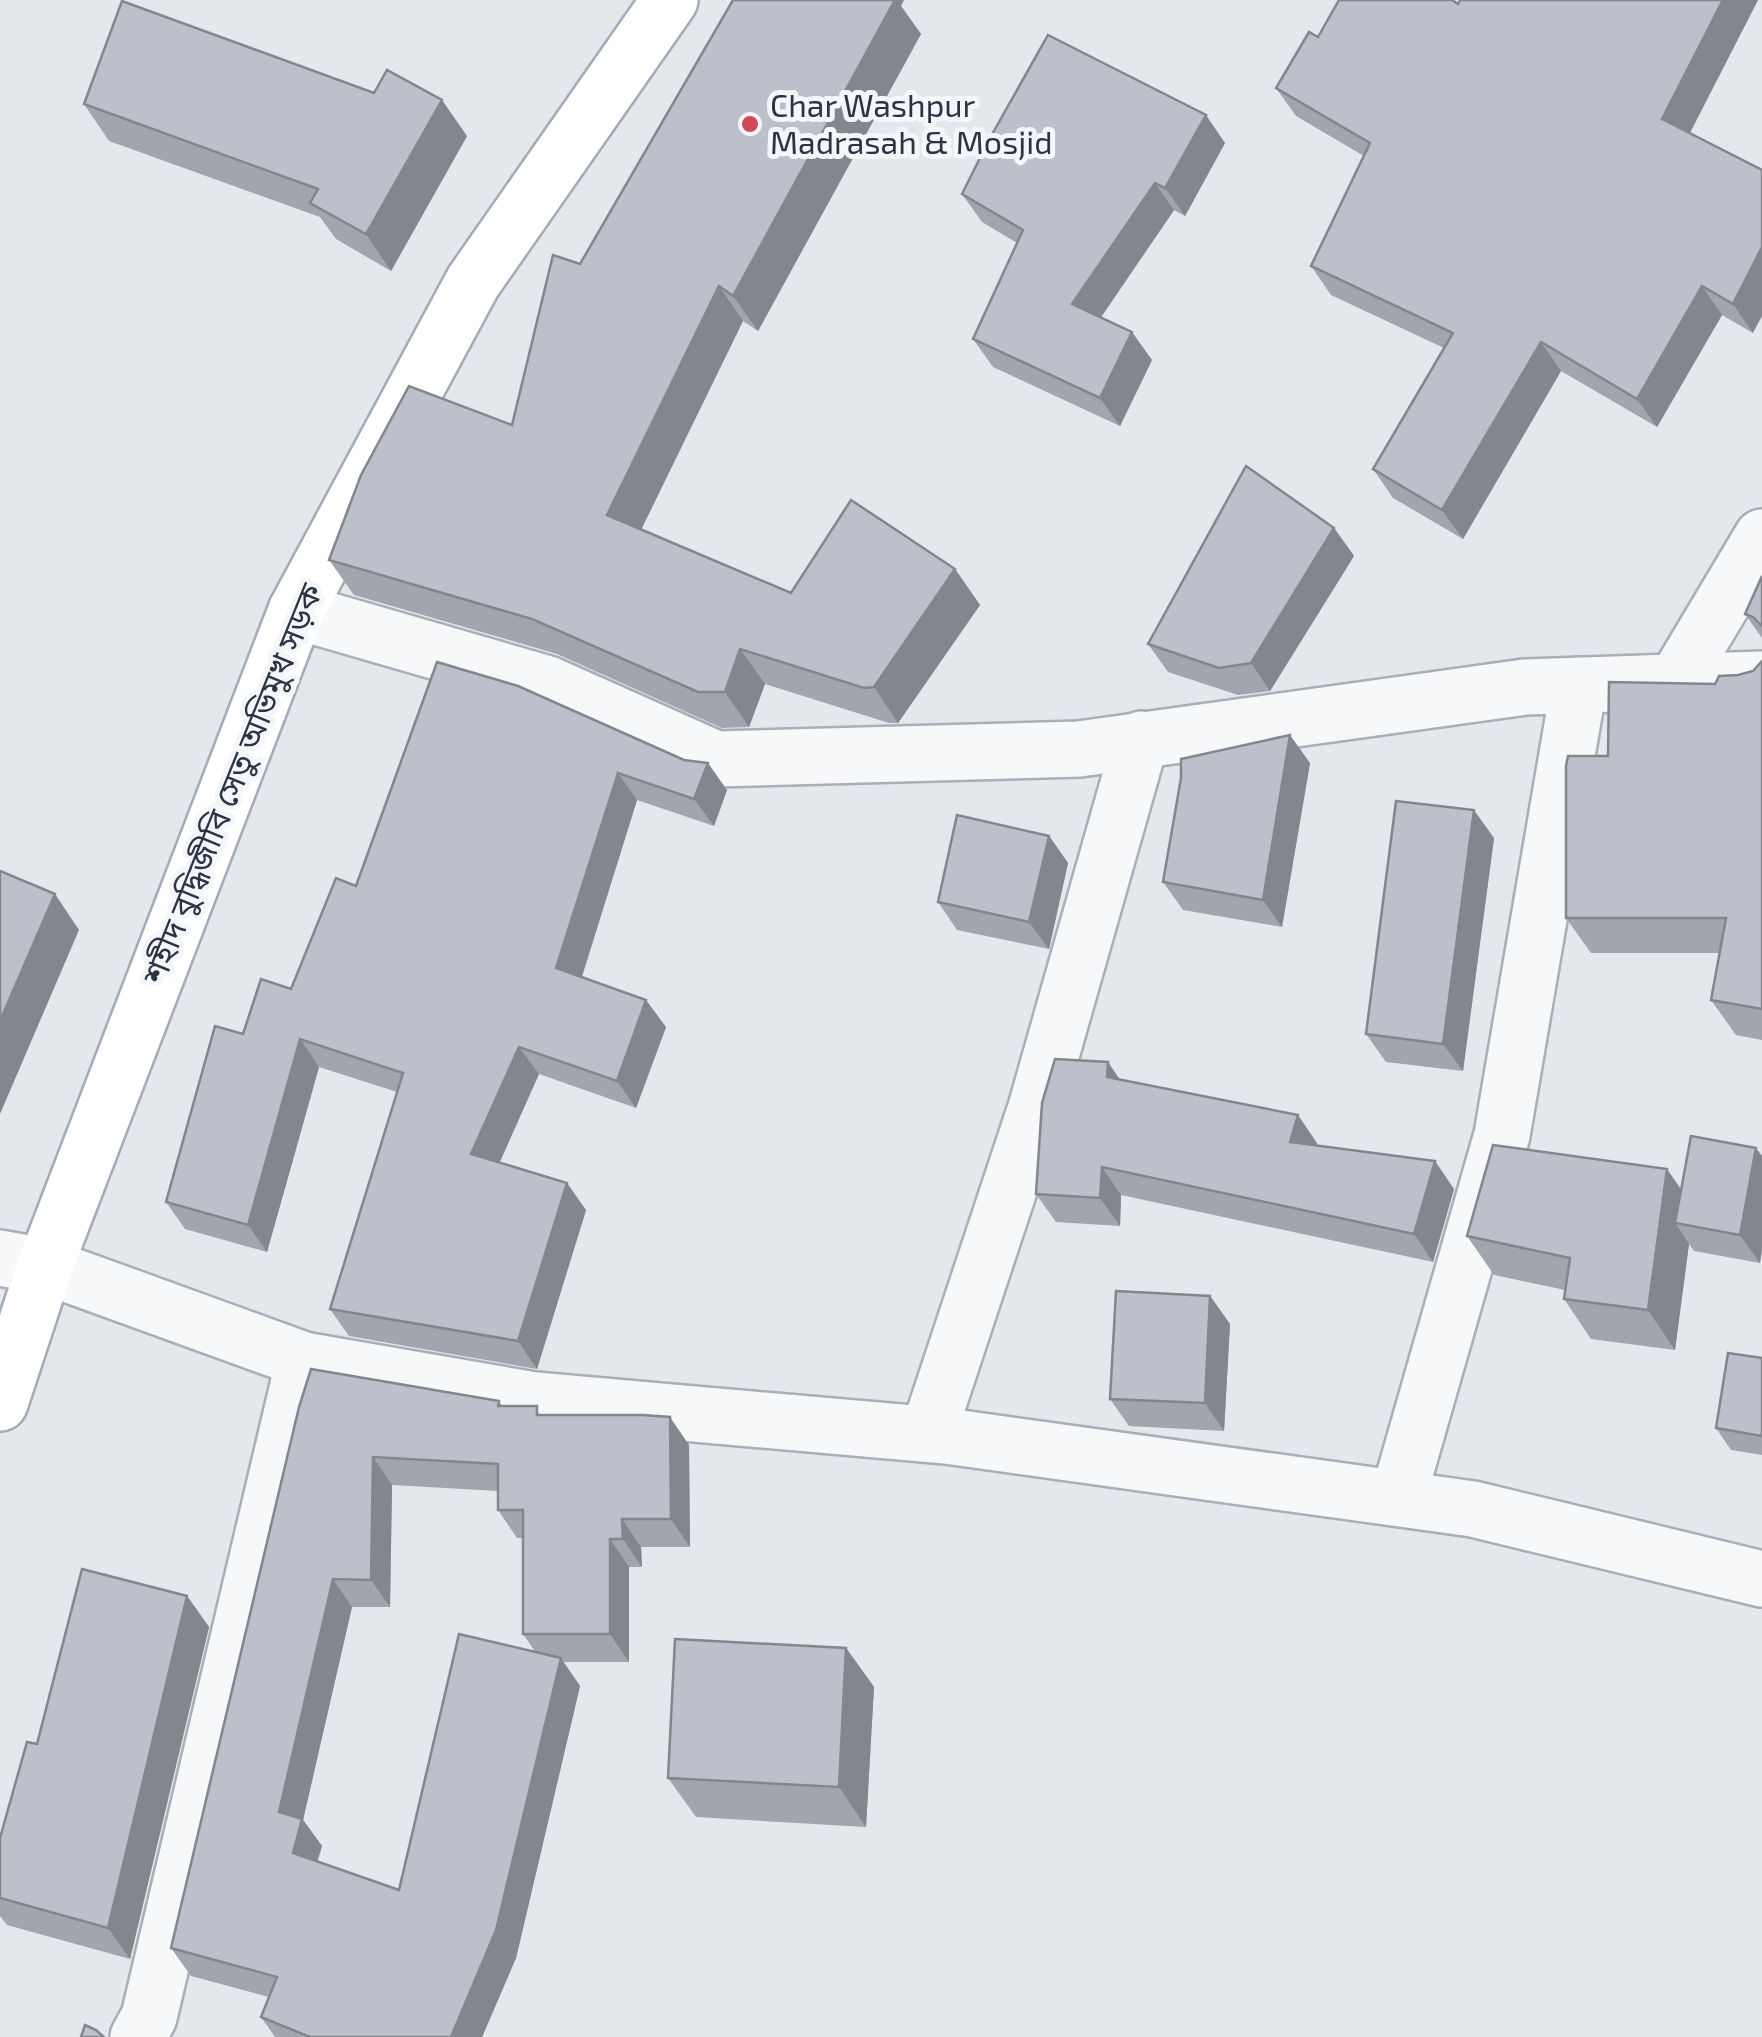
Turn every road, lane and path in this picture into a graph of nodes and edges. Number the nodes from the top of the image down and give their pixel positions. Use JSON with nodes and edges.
{"nodes":[{"id":1,"x":670,"y":0,"type":"edge"},
{"id":2,"x":1762,"y":536,"type":"edge"},
{"id":3,"x":296,"y":610,"type":"junction"},
{"id":4,"x":1762,"y":679,"type":"edge"},
{"id":5,"x":1676,"y":681,"type":"junction"},
{"id":6,"x":1579,"y":685,"type":"junction"},
{"id":7,"x":1141,"y":739,"type":"junction"},
{"id":8,"x":22,"y":1262,"type":"edge"},
{"id":9,"x":304,"y":1360,"type":"junction"},
{"id":10,"x":0,"y":1403,"type":"edge"},
{"id":11,"x":928,"y":1434,"type":"junction"},
{"id":12,"x":1398,"y":1498,"type":"junction"},
{"id":13,"x":1762,"y":1579,"type":"edge"},
{"id":14,"x":138,"y":2037,"type":"edge"}],
"edges":[{"from":1,"to":3,"type":"main road","name":"শহীদ বুদ্ধিজীবি সেতু অভিমুখ সড়ক"},
{"from":2,"to":5,"type":"street"},
{"from":3,"to":7,"type":"street"},
{"from":3,"to":8,"type":"main road","name":"শহীদ বুদ্ধিজীবি সেতু অভিমুখ সড়ক"},
{"from":4,"to":5,"type":"street"},
{"from":5,"to":6,"type":"street"},
{"from":6,"to":7,"type":"street"},
{"from":6,"to":12,"type":"street"},
{"from":7,"to":11,"type":"street"},
{"from":8,"to":9,"type":"street"},
{"from":8,"to":10,"type":"main road","name":"শহীদ বুদ্ধিজীবি সেতু অভিমুখ সড়ক"},
{"from":9,"to":11,"type":"street"},
{"from":9,"to":14,"type":"street"},
{"from":11,"to":12,"type":"street"},
{"from":12,"to":13,"type":"street"}]}
